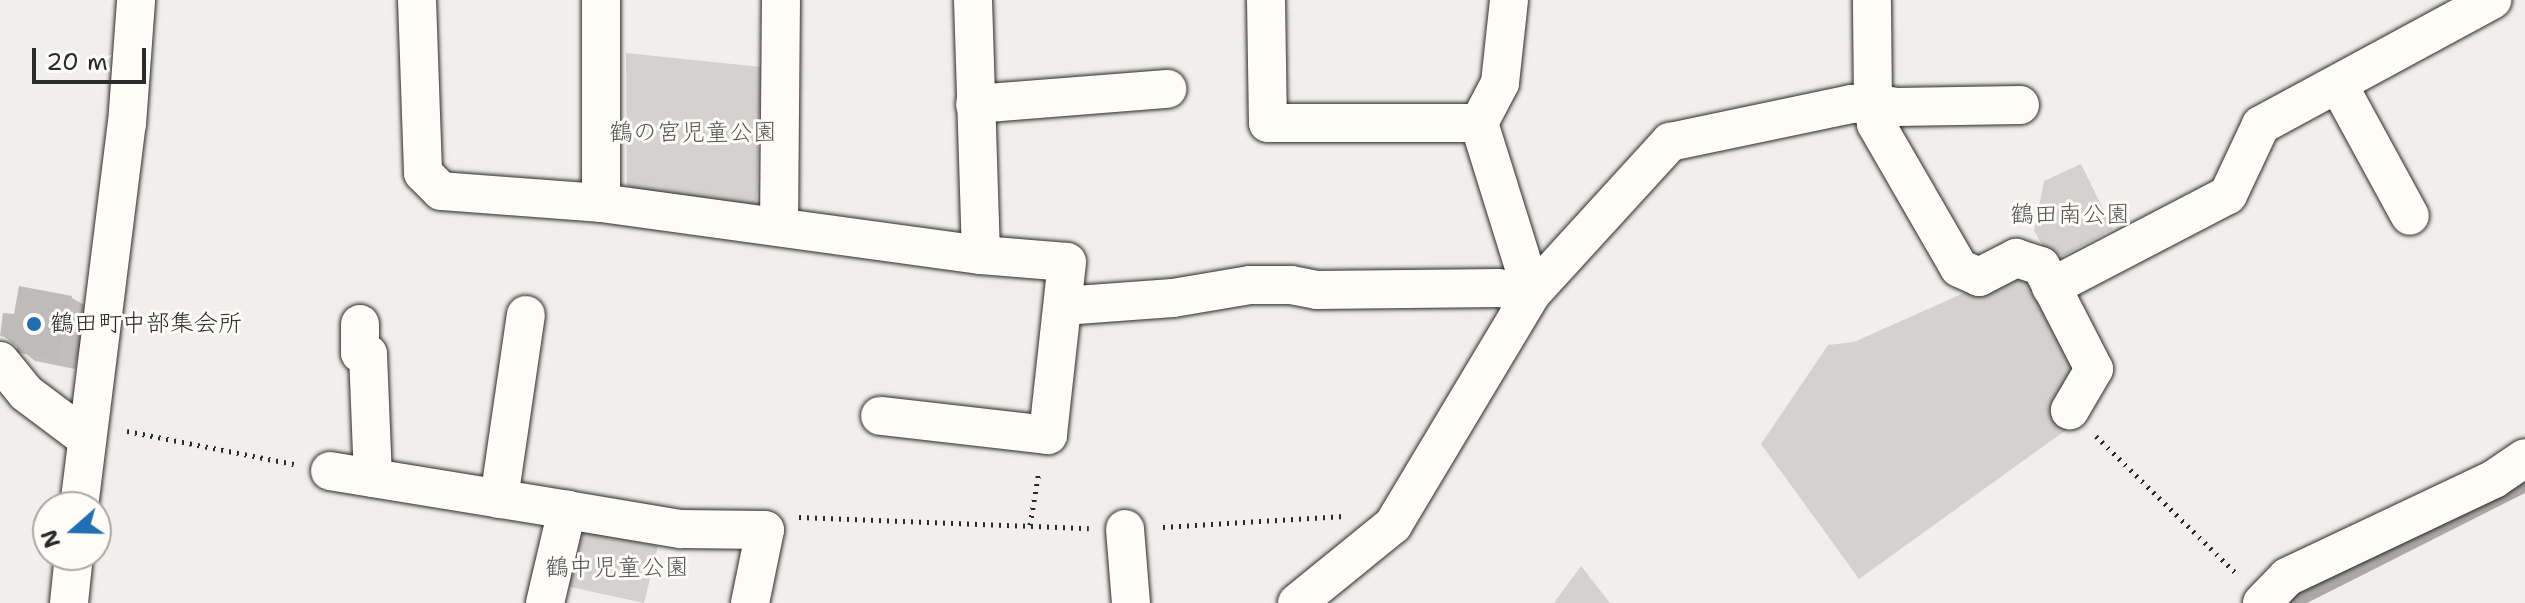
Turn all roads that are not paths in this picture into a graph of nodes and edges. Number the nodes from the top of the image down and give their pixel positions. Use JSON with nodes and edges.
{"nodes":[{"id":1,"x":136,"y":0,"type":"edge"},
{"id":2,"x":417,"y":0,"type":"edge"},
{"id":3,"x":601,"y":0,"type":"edge"},
{"id":4,"x":781,"y":0,"type":"edge"},
{"id":5,"x":973,"y":0,"type":"edge"},
{"id":6,"x":1266,"y":0,"type":"edge"},
{"id":7,"x":1509,"y":0,"type":"edge"},
{"id":8,"x":1872,"y":0,"type":"edge"},
{"id":9,"x":2492,"y":0,"type":"edge"},
{"id":10,"x":2338,"y":84,"type":"junction"},
{"id":11,"x":1167,"y":89,"type":"dead end"},
{"id":12,"x":1873,"y":103,"type":"junction"},
{"id":13,"x":975,"y":104,"type":"junction"},
{"id":14,"x":2020,"y":105,"type":"dead end"},
{"id":15,"x":1479,"y":123,"type":"junction"},
{"id":16,"x":601,"y":203,"type":"junction"},
{"id":17,"x":2410,"y":216,"type":"dead end"},
{"id":18,"x":779,"y":227,"type":"junction"},
{"id":19,"x":981,"y":255,"type":"junction"},
{"id":20,"x":2051,"y":287,"type":"junction"},
{"id":21,"x":1532,"y":293,"type":"junction"},
{"id":22,"x":1063,"y":306,"type":"junction"},
{"id":23,"x":526,"y":315,"type":"dead end"},
{"id":24,"x":360,"y":324,"type":"dead end"},
{"id":25,"x":0,"y":361,"type":"edge"},
{"id":26,"x":2070,"y":410,"type":"road end"},
{"id":27,"x":880,"y":416,"type":"dead end"},
{"id":28,"x":87,"y":430,"type":"junction"},
{"id":29,"x":2525,"y":458,"type":"edge"},
{"id":30,"x":330,"y":471,"type":"road end"},
{"id":31,"x":373,"y":478,"type":"junction"},
{"id":32,"x":81,"y":491,"type":"edge"},
{"id":33,"x":499,"y":499,"type":"junction"},
{"id":34,"x":567,"y":510,"type":"junction"},
{"id":35,"x":1125,"y":529,"type":"road end"},
{"id":36,"x":72,"y":571,"type":"edge"},
{"id":37,"x":2263,"y":602,"type":"edge"},
{"id":38,"x":69,"y":603,"type":"edge"},
{"id":39,"x":545,"y":603,"type":"edge"},
{"id":40,"x":750,"y":603,"type":"edge"},
{"id":41,"x":1131,"y":603,"type":"edge"},
{"id":42,"x":1297,"y":603,"type":"edge"}],
"edges":[{"from":1,"to":28,"type":"street"},
{"from":2,"to":16,"type":"street"},
{"from":3,"to":16,"type":"street"},
{"from":4,"to":18,"type":"street"},
{"from":5,"to":13,"type":"street"},
{"from":6,"to":15,"type":"street"},
{"from":7,"to":15,"type":"street"},
{"from":8,"to":12,"type":"street"},
{"from":9,"to":10,"type":"street"},
{"from":10,"to":17,"type":"street"},
{"from":10,"to":20,"type":"street"},
{"from":11,"to":13,"type":"street"},
{"from":12,"to":14,"type":"street"},
{"from":12,"to":20,"type":"street"},
{"from":12,"to":21,"type":"street"},
{"from":13,"to":19,"type":"street"},
{"from":15,"to":21,"type":"street"},
{"from":16,"to":18,"type":"street"},
{"from":18,"to":19,"type":"street"},
{"from":19,"to":22,"type":"street"},
{"from":20,"to":26,"type":"street"},
{"from":21,"to":22,"type":"street"},
{"from":21,"to":42,"type":"street"},
{"from":22,"to":27,"type":"street"},
{"from":23,"to":33,"type":"street"},
{"from":24,"to":31,"type":"street"},
{"from":25,"to":28,"type":"street"},
{"from":28,"to":32,"type":"street"},
{"from":29,"to":37,"type":"street"},
{"from":30,"to":31,"type":"street"},
{"from":31,"to":33,"type":"street"},
{"from":33,"to":34,"type":"street"},
{"from":34,"to":39,"type":"street"},
{"from":34,"to":40,"type":"street"},
{"from":35,"to":41,"type":"street"},
{"from":36,"to":38,"type":"street"}]}
